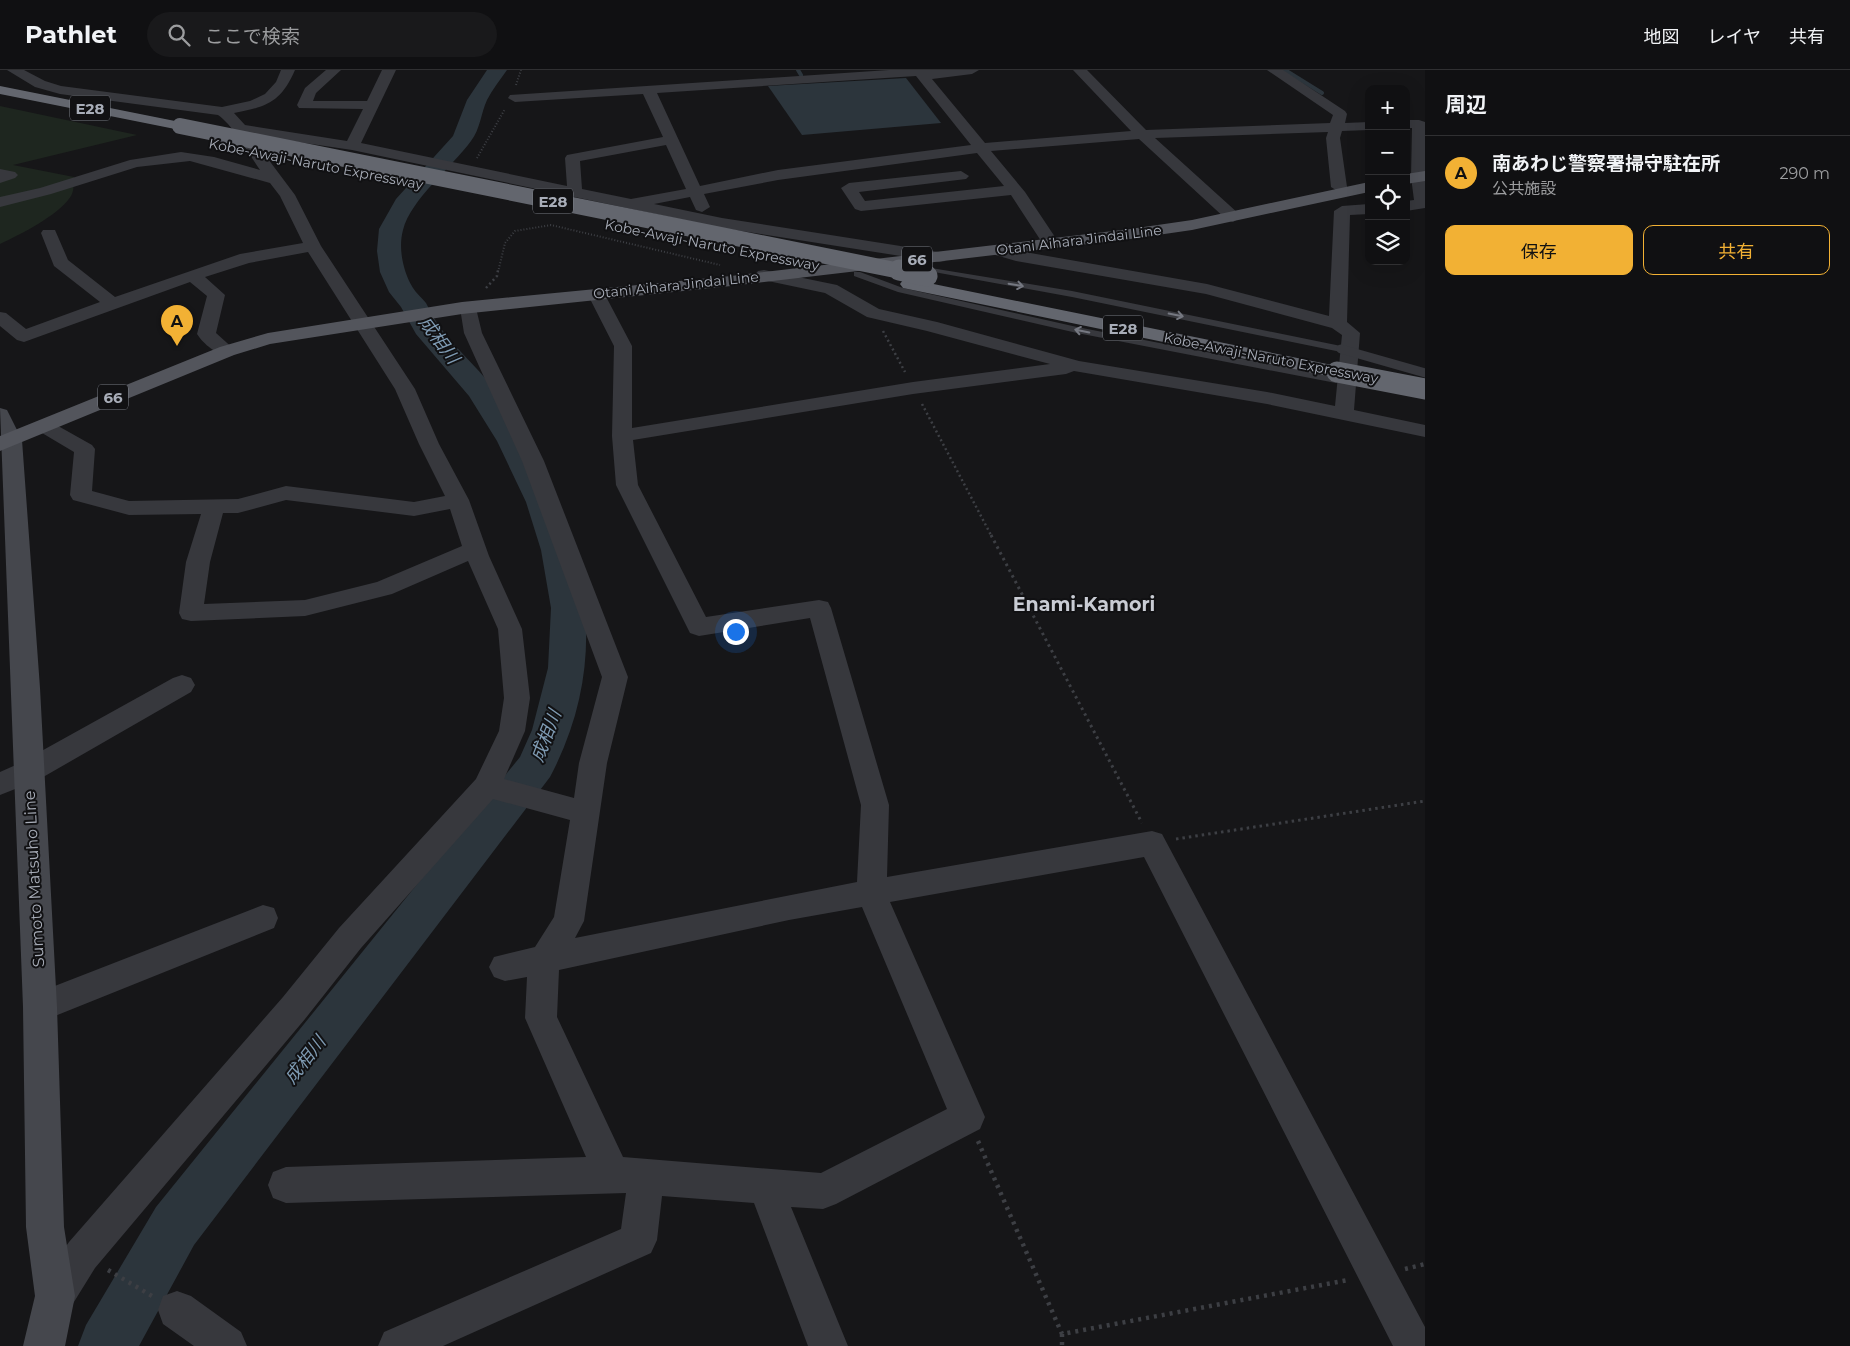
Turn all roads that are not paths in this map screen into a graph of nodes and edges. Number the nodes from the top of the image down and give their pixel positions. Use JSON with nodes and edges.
{"nodes":[{"id":1,"x":14,"y":70,"type":"edge"},
{"id":2,"x":288,"y":70,"type":"edge"},
{"id":3,"x":334,"y":70,"type":"edge"},
{"id":4,"x":389,"y":70,"type":"edge"},
{"id":5,"x":972,"y":70,"type":"edge"},
{"id":6,"x":1080,"y":70,"type":"edge"},
{"id":7,"x":1274,"y":70,"type":"edge"},
{"id":8,"x":920,"y":72,"type":"edge"},
{"id":9,"x":648,"y":89,"type":"junction"},
{"id":10,"x":0,"y":90,"type":"edge"},
{"id":11,"x":512,"y":96,"type":"road end"},
{"id":12,"x":0,"y":100,"type":"edge"},
{"id":13,"x":372,"y":105,"type":"junction"},
{"id":14,"x":222,"y":111,"type":"junction"},
{"id":15,"x":1410,"y":124,"type":"edge"},
{"id":16,"x":1365,"y":126,"type":"edge"},
{"id":17,"x":1336,"y":128,"type":"junction"},
{"id":18,"x":241,"y":129,"type":"junction"},
{"id":19,"x":172,"y":130,"type":"junction"},
{"id":20,"x":1142,"y":134,"type":"junction"},
{"id":21,"x":671,"y":140,"type":"junction"},
{"id":22,"x":352,"y":146,"type":"junction"},
{"id":23,"x":980,"y":147,"type":"junction"},
{"id":24,"x":949,"y":160,"type":"dead end"},
{"id":25,"x":961,"y":176,"type":"junction"},
{"id":26,"x":1417,"y":177,"type":"edge"},
{"id":27,"x":274,"y":179,"type":"junction"},
{"id":28,"x":1339,"y":187,"type":"dead end"},
{"id":29,"x":1365,"y":188,"type":"edge"},
{"id":30,"x":1015,"y":190,"type":"junction"},
{"id":31,"x":695,"y":192,"type":"junction"},
{"id":32,"x":575,"y":193,"type":"junction"},
{"id":33,"x":976,"y":194,"type":"junction"},
{"id":34,"x":0,"y":202,"type":"edge"},
{"id":35,"x":631,"y":204,"type":"junction"},
{"id":36,"x":1410,"y":206,"type":"edge"},
{"id":37,"x":1365,"y":209,"type":"edge"},
{"id":38,"x":1233,"y":217,"type":"junction"},
{"id":39,"x":709,"y":220,"type":"junction"},
{"id":40,"x":49,"y":233,"type":"dead end"},
{"id":41,"x":1051,"y":243,"type":"junction"},
{"id":42,"x":313,"y":246,"type":"junction"},
{"id":43,"x":998,"y":250,"type":"junction"},
{"id":44,"x":933,"y":268,"type":"junction"},
{"id":45,"x":192,"y":275,"type":"junction"},
{"id":46,"x":764,"y":276,"type":"junction"},
{"id":47,"x":597,"y":294,"type":"junction"},
{"id":48,"x":113,"y":304,"type":"junction"},
{"id":49,"x":466,"y":308,"type":"junction"},
{"id":50,"x":0,"y":317,"type":"edge"},
{"id":51,"x":369,"y":322,"type":"junction"},
{"id":52,"x":1338,"y":324,"type":"junction"},
{"id":53,"x":24,"y":336,"type":"junction"},
{"id":54,"x":0,"y":344,"type":"edge"},
{"id":55,"x":227,"y":351,"type":"junction"},
{"id":56,"x":1339,"y":364,"type":"junction"},
{"id":57,"x":1077,"y":366,"type":"junction"},
{"id":58,"x":1425,"y":374,"type":"edge"},
{"id":59,"x":1425,"y":389,"type":"edge"},
{"id":60,"x":1425,"y":396,"type":"edge"},
{"id":61,"x":1344,"y":414,"type":"junction"},
{"id":62,"x":44,"y":426,"type":"junction"},
{"id":63,"x":1425,"y":431,"type":"edge"},
{"id":64,"x":4,"y":432,"type":"edge"},
{"id":65,"x":622,"y":436,"type":"junction"},
{"id":66,"x":458,"y":500,"type":"junction"},
{"id":67,"x":214,"y":506,"type":"junction"},
{"id":68,"x":475,"y":549,"type":"junction"},
{"id":69,"x":182,"y":685,"type":"dead end"},
{"id":70,"x":28,"y":772,"type":"junction"},
{"id":71,"x":0,"y":784,"type":"edge"},
{"id":72,"x":487,"y":786,"type":"junction"},
{"id":73,"x":586,"y":813,"type":"junction"},
{"id":74,"x":871,"y":893,"type":"junction"},
{"id":75,"x":262,"y":918,"type":"dead end"},
{"id":76,"x":544,"y":959,"type":"junction"},
{"id":77,"x":505,"y":968,"type":"dead end"},
{"id":78,"x":40,"y":1007,"type":"junction"},
{"id":79,"x":629,"y":1175,"type":"junction"},
{"id":80,"x":286,"y":1185,"type":"dead end"},
{"id":81,"x":765,"y":1186,"type":"junction"},
{"id":82,"x":55,"y":1296,"type":"junction"},
{"id":83,"x":177,"y":1310,"type":"road end"},
{"id":84,"x":44,"y":1346,"type":"edge"},
{"id":85,"x":227,"y":1346,"type":"edge"},
{"id":86,"x":398,"y":1346,"type":"edge"},
{"id":87,"x":828,"y":1346,"type":"edge"},
{"id":88,"x":1414,"y":1346,"type":"edge"}],
"edges":[{"from":1,"to":14,"type":"street"},
{"from":2,"to":14,"type":"street"},
{"from":3,"to":13,"type":"street"},
{"from":4,"to":13,"type":"street"},
{"from":5,"to":8,"type":"street"},
{"from":6,"to":20,"type":"street"},
{"from":7,"to":17,"type":"street"},
{"from":8,"to":9,"type":"street"},
{"from":8,"to":23,"type":"street"},
{"from":9,"to":11,"type":"street"},
{"from":9,"to":21,"type":"street"},
{"from":10,"to":19,"type":"highway","name":"Kobe-Awaji-Naruto Expressway","number":"E28"},
{"from":12,"to":19,"type":"highway","name":"Kobe-Awaji-Naruto Expressway","number":"E28"},
{"from":13,"to":22,"type":"street"},
{"from":14,"to":18,"type":"street"},
{"from":15,"to":26,"type":"street"},
{"from":16,"to":17,"type":"street"},
{"from":17,"to":20,"type":"street"},
{"from":17,"to":28,"type":"street"},
{"from":18,"to":22,"type":"street"},
{"from":18,"to":27,"type":"street"},
{"from":19,"to":44,"type":"highway","name":"Kobe-Awaji-Naruto Expressway","number":"E28","bridge":true},
{"from":56,"to":19,"type":"highway","name":"Kobe-Awaji-Naruto Expressway","number":"E28","one_way":true},
{"from":20,"to":23,"type":"street"},
{"from":20,"to":38,"type":"street"},
{"from":21,"to":31,"type":"street"},
{"from":21,"to":32,"type":"street"},
{"from":22,"to":32,"type":"street"},
{"from":23,"to":30,"type":"street"},
{"from":23,"to":31,"type":"street"},
{"from":24,"to":25,"type":"street"},
{"from":25,"to":33,"type":"street"},
{"from":25,"to":33,"type":"street"},
{"from":26,"to":36,"type":"street"},
{"from":27,"to":34,"type":"street"},
{"from":27,"to":42,"type":"street"},
{"from":29,"to":38,"type":"main road","name":"Otani Aihara Jindai Line","number":"66"},
{"from":30,"to":33,"type":"street"},
{"from":30,"to":41,"type":"street"},
{"from":31,"to":35,"type":"street"},
{"from":31,"to":39,"type":"street"},
{"from":32,"to":35,"type":"street"},
{"from":35,"to":39,"type":"street"},
{"from":37,"to":52,"type":"street"},
{"from":38,"to":41,"type":"main road","name":"Otani Aihara Jindai Line","number":"66"},
{"from":39,"to":44,"type":"street"},
{"from":40,"to":48,"type":"street"},
{"from":41,"to":43,"type":"main road","name":"Otani Aihara Jindai Line","number":"66"},
{"from":42,"to":45,"type":"street"},
{"from":42,"to":51,"type":"street"},
{"from":43,"to":44,"type":"main road","name":"Otani Aihara Jindai Line","number":"66"},
{"from":43,"to":52,"type":"street"},
{"from":44,"to":46,"type":"main road","name":"Otani Aihara Jindai Line","number":"66"},
{"from":44,"to":56,"type":"highway","name":"Kobe-Awaji-Naruto Expressway","number":"E28","one_way":true},
{"from":45,"to":48,"type":"street"},
{"from":45,"to":55,"type":"street"},
{"from":46,"to":47,"type":"main road","name":"Otani Aihara Jindai Line","number":"66"},
{"from":46,"to":57,"type":"street"},
{"from":47,"to":49,"type":"main road","name":"Otani Aihara Jindai Line","number":"66"},
{"from":47,"to":65,"type":"street"},
{"from":48,"to":53,"type":"street"},
{"from":49,"to":51,"type":"main road","name":"Otani Aihara Jindai Line","number":"66"},
{"from":49,"to":73,"type":"street"},
{"from":50,"to":53,"type":"street"},
{"from":51,"to":55,"type":"main road","name":"Otani Aihara Jindai Line","number":"66"},
{"from":51,"to":66,"type":"street"},
{"from":52,"to":61,"type":"street"},
{"from":53,"to":54,"type":"street"},
{"from":55,"to":62,"type":"main road","name":"Otani Aihara Jindai Line","number":"66"},
{"from":56,"to":58,"type":"highway","name":"Kobe-Awaji-Naruto Expressway","number":"E28","bridge":true},
{"from":56,"to":59,"type":"highway","name":"Kobe-Awaji-Naruto Expressway","number":"E28","bridge":true},
{"from":56,"to":60,"type":"lane"},
{"from":57,"to":61,"type":"street"},
{"from":57,"to":65,"type":"street"},
{"from":61,"to":63,"type":"street"},
{"from":62,"to":64,"type":"main road","name":"Otani Aihara Jindai Line","number":"66"},
{"from":62,"to":67,"type":"street"},
{"from":64,"to":70,"type":"main road","name":"Sumoto Matsuho Line"},
{"from":65,"to":74,"type":"street"},
{"from":66,"to":67,"type":"street"},
{"from":66,"to":68,"type":"street"},
{"from":67,"to":68,"type":"street"},
{"from":68,"to":72,"type":"street"},
{"from":69,"to":70,"type":"street"},
{"from":70,"to":71,"type":"street"},
{"from":70,"to":78,"type":"main road","name":"Sumoto Matsuho Line"},
{"from":72,"to":73,"type":"street"},
{"from":72,"to":82,"type":"street"},
{"from":73,"to":76,"type":"street"},
{"from":74,"to":76,"type":"street"},
{"from":74,"to":81,"type":"street"},
{"from":74,"to":88,"type":"street"},
{"from":75,"to":78,"type":"street"},
{"from":76,"to":77,"type":"street"},
{"from":76,"to":79,"type":"street"},
{"from":78,"to":82,"type":"main road","name":"Sumoto Matsuho Line"},
{"from":79,"to":80,"type":"street"},
{"from":79,"to":81,"type":"street"},
{"from":79,"to":86,"type":"street"},
{"from":81,"to":87,"type":"street"},
{"from":82,"to":84,"type":"main road","name":"Sumoto Matsuho Line"},
{"from":83,"to":85,"type":"street"}]}
